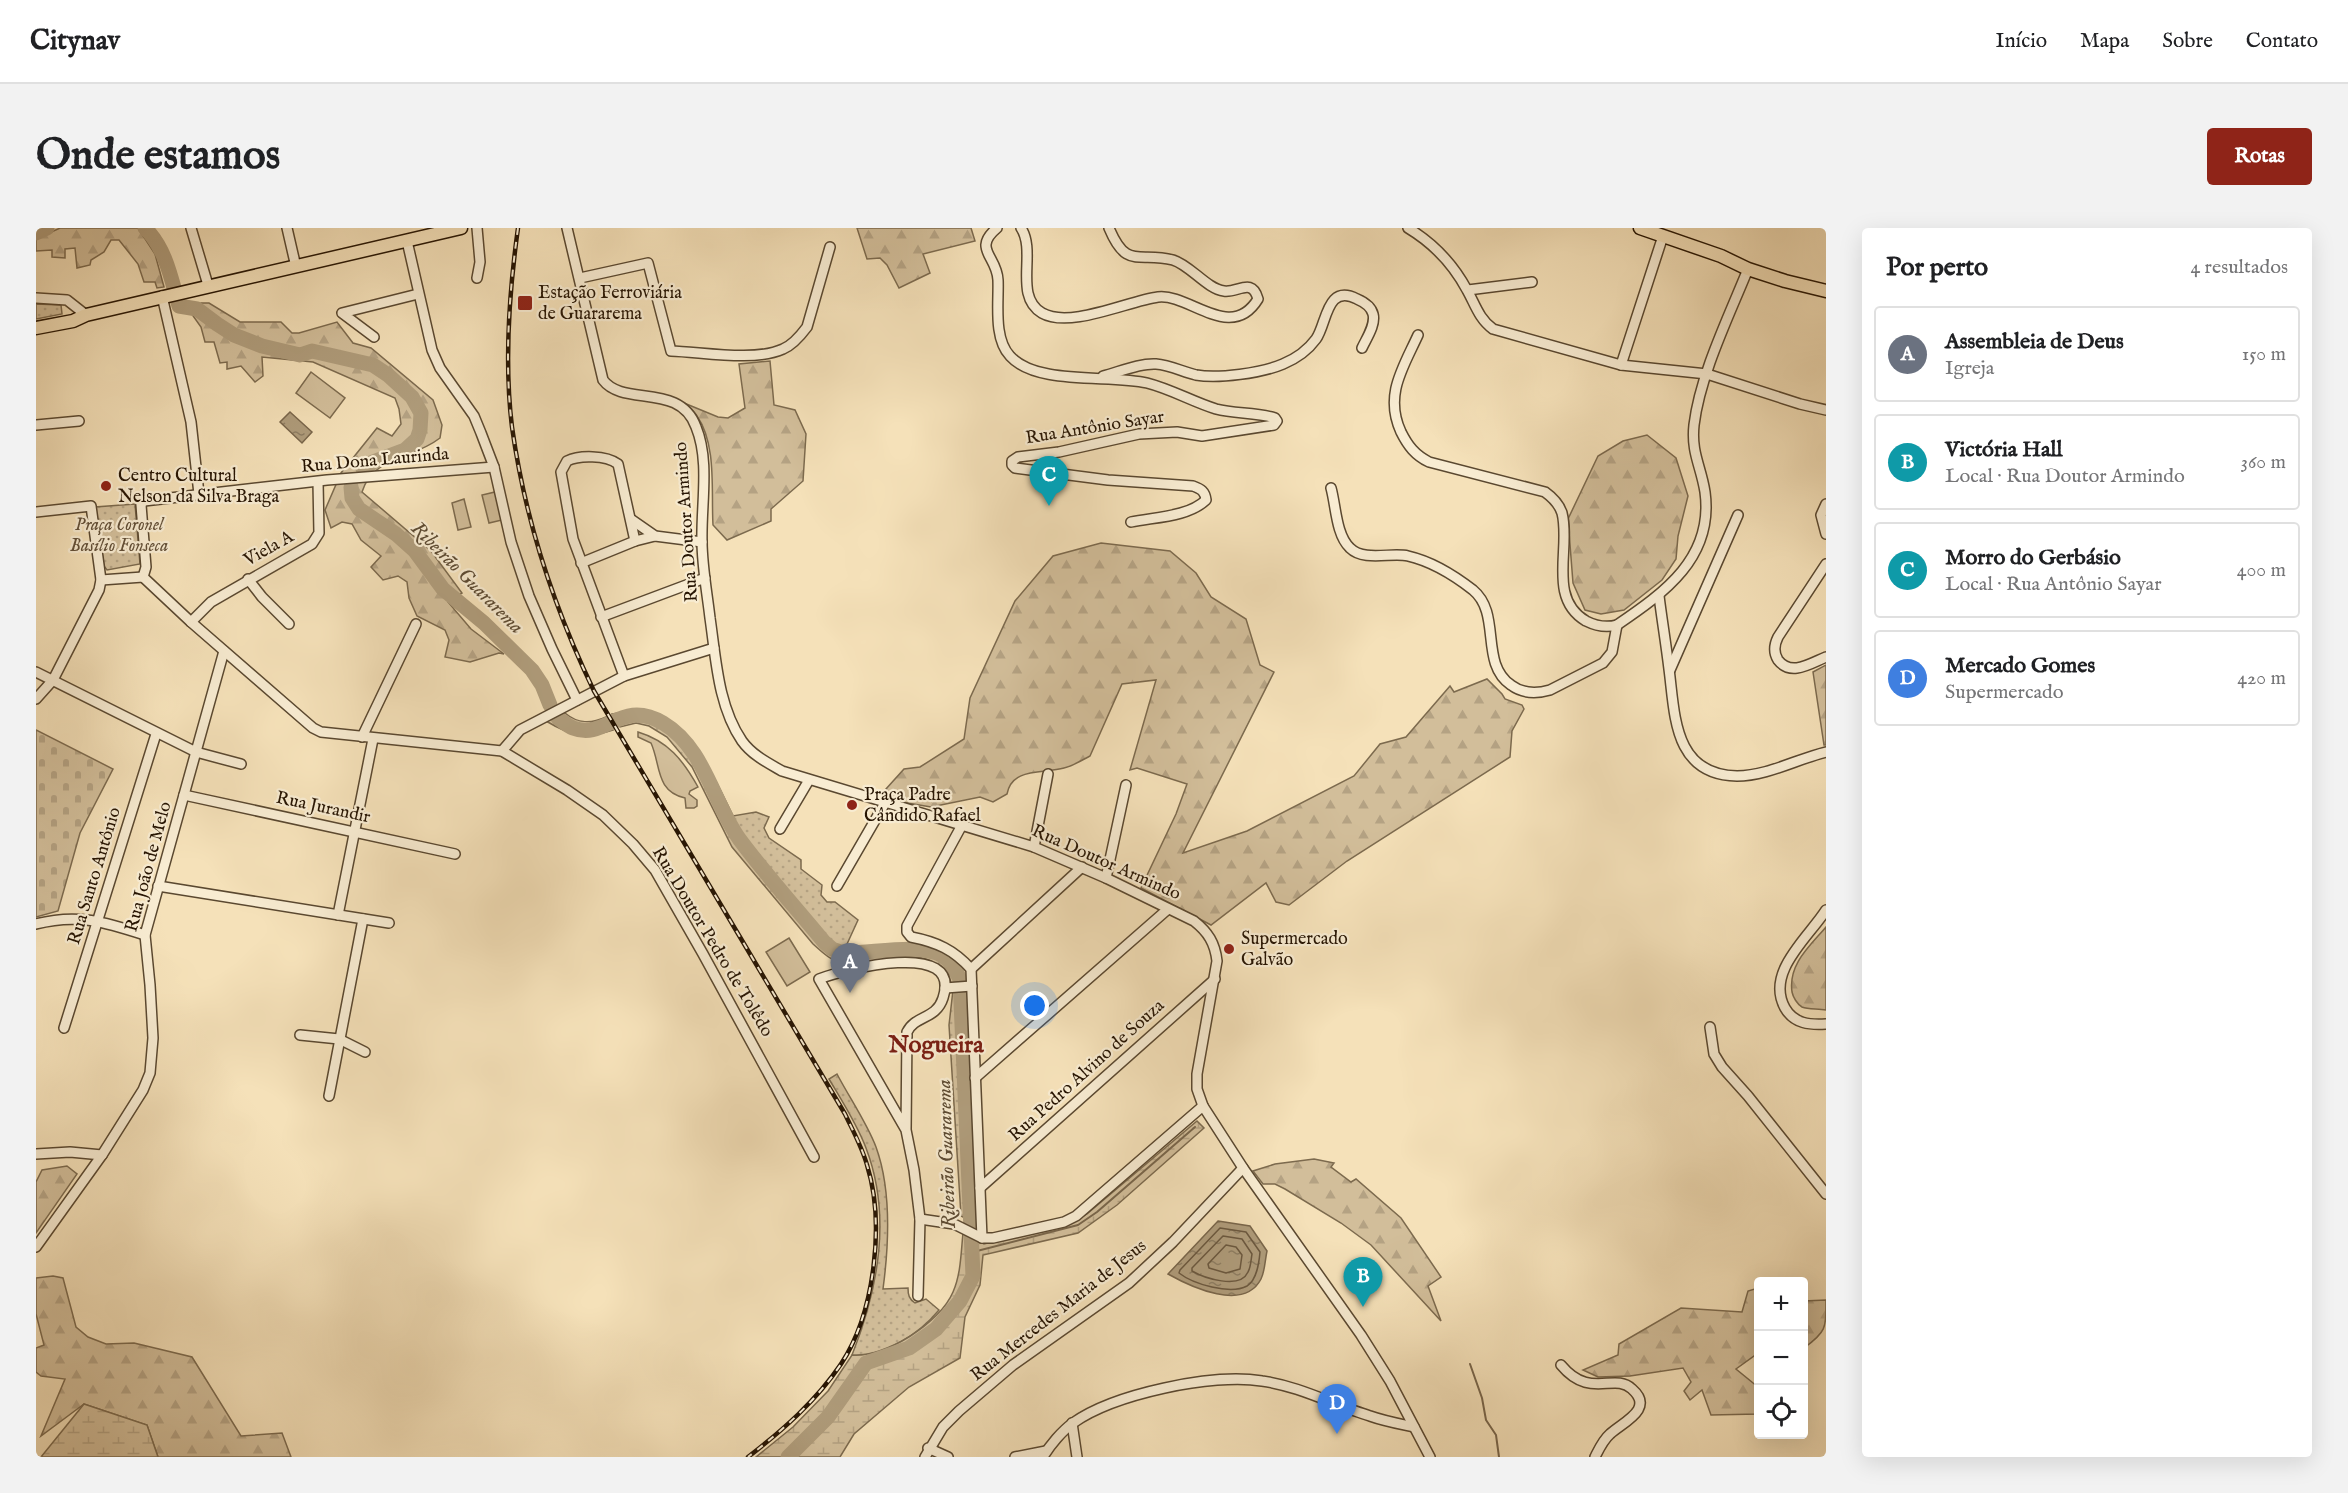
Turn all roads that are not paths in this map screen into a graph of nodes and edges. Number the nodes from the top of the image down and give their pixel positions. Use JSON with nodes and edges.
{"nodes":[{"id":1,"x":191,"y":228,"type":"edge"},
{"id":2,"x":287,"y":228,"type":"edge"},
{"id":3,"x":461,"y":228,"type":"edge"},
{"id":4,"x":477,"y":228,"type":"edge"},
{"id":5,"x":567,"y":228,"type":"edge"},
{"id":6,"x":997,"y":228,"type":"edge"},
{"id":7,"x":1021,"y":228,"type":"edge"},
{"id":8,"x":1110,"y":228,"type":"edge"},
{"id":9,"x":1408,"y":228,"type":"edge"},
{"id":10,"x":1640,"y":228,"type":"edge"},
{"id":11,"x":1663,"y":236,"type":"junction"},
{"id":12,"x":407,"y":241,"type":"junction"},
{"id":13,"x":830,"y":247,"type":"dead end"},
{"id":14,"x":296,"y":267,"type":"junction"},
{"id":15,"x":1748,"y":269,"type":"junction"},
{"id":16,"x":477,"y":278,"type":"dead end"},
{"id":17,"x":580,"y":278,"type":"junction"},
{"id":18,"x":1532,"y":282,"type":"dead end"},
{"id":19,"x":208,"y":285,"type":"junction"},
{"id":20,"x":1468,"y":290,"type":"junction"},
{"id":21,"x":1826,"y":291,"type":"edge"},
{"id":22,"x":418,"y":294,"type":"junction"},
{"id":23,"x":165,"y":296,"type":"junction"},
{"id":24,"x":36,"y":298,"type":"edge"},
{"id":25,"x":86,"y":315,"type":"junction"},
{"id":26,"x":36,"y":328,"type":"edge"},
{"id":27,"x":1418,"y":334,"type":"dead end"},
{"id":28,"x":374,"y":337,"type":"dead end"},
{"id":29,"x":1362,"y":348,"type":"dead end"},
{"id":30,"x":1621,"y":365,"type":"junction"},
{"id":31,"x":1707,"y":374,"type":"junction"},
{"id":32,"x":1095,"y":378,"type":"junction"},
{"id":33,"x":1826,"y":410,"type":"edge"},
{"id":34,"x":79,"y":421,"type":"dead end"},
{"id":35,"x":36,"y":425,"type":"edge"},
{"id":36,"x":494,"y":467,"type":"junction"},
{"id":37,"x":318,"y":482,"type":"junction"},
{"id":38,"x":1331,"y":488,"type":"dead end"},
{"id":39,"x":199,"y":494,"type":"junction"},
{"id":40,"x":1826,"y":504,"type":"edge"},
{"id":41,"x":36,"y":512,"type":"edge"},
{"id":42,"x":1738,"y":515,"type":"dead end"},
{"id":43,"x":632,"y":520,"type":"junction"},
{"id":44,"x":1131,"y":522,"type":"dead end"},
{"id":45,"x":1826,"y":534,"type":"edge"},
{"id":46,"x":656,"y":536,"type":"junction"},
{"id":47,"x":635,"y":541,"type":"junction"},
{"id":48,"x":702,"y":542,"type":"junction"},
{"id":49,"x":581,"y":563,"type":"junction"},
{"id":50,"x":1826,"y":564,"type":"edge"},
{"id":51,"x":145,"y":572,"type":"junction"},
{"id":52,"x":705,"y":578,"type":"junction"},
{"id":53,"x":248,"y":579,"type":"junction"},
{"id":54,"x":101,"y":580,"type":"junction"},
{"id":55,"x":1659,"y":596,"type":"junction"},
{"id":56,"x":601,"y":617,"type":"junction"},
{"id":57,"x":191,"y":622,"type":"junction"},
{"id":58,"x":289,"y":624,"type":"dead end"},
{"id":59,"x":416,"y":624,"type":"dead end"},
{"id":60,"x":1613,"y":626,"type":"junction"},
{"id":61,"x":714,"y":648,"type":"junction"},
{"id":62,"x":224,"y":651,"type":"junction"},
{"id":63,"x":1826,"y":657,"type":"edge"},
{"id":64,"x":1670,"y":670,"type":"junction"},
{"id":65,"x":36,"y":672,"type":"edge"},
{"id":66,"x":624,"y":676,"type":"junction"},
{"id":67,"x":53,"y":680,"type":"junction"},
{"id":68,"x":36,"y":699,"type":"edge"},
{"id":69,"x":578,"y":700,"type":"junction"},
{"id":70,"x":156,"y":734,"type":"junction"},
{"id":71,"x":362,"y":737,"type":"junction"},
{"id":72,"x":373,"y":738,"type":"junction"},
{"id":73,"x":502,"y":751,"type":"junction"},
{"id":74,"x":196,"y":752,"type":"junction"},
{"id":75,"x":1826,"y":752,"type":"edge"},
{"id":76,"x":241,"y":764,"type":"dead end"},
{"id":77,"x":1048,"y":774,"type":"dead end"},
{"id":78,"x":809,"y":780,"type":"junction"},
{"id":79,"x":1126,"y":785,"type":"dead end"},
{"id":80,"x":184,"y":795,"type":"junction"},
{"id":81,"x":885,"y":803,"type":"junction"},
{"id":82,"x":962,"y":825,"type":"junction"},
{"id":83,"x":780,"y":828,"type":"dead end"},
{"id":84,"x":354,"y":832,"type":"junction"},
{"id":85,"x":1034,"y":847,"type":"junction"},
{"id":86,"x":455,"y":854,"type":"dead end"},
{"id":87,"x":1082,"y":867,"type":"junction"},
{"id":88,"x":1106,"y":878,"type":"junction"},
{"id":89,"x":158,"y":886,"type":"junction"},
{"id":90,"x":837,"y":886,"type":"dead end"},
{"id":91,"x":1168,"y":909,"type":"junction"},
{"id":92,"x":1826,"y":910,"type":"edge"},
{"id":93,"x":338,"y":915,"type":"junction"},
{"id":94,"x":363,"y":919,"type":"junction"},
{"id":95,"x":99,"y":920,"type":"junction"},
{"id":96,"x":389,"y":923,"type":"dead end"},
{"id":97,"x":36,"y":924,"type":"edge"},
{"id":98,"x":144,"y":935,"type":"junction"},
{"id":99,"x":971,"y":969,"type":"junction"},
{"id":100,"x":1215,"y":979,"type":"junction"},
{"id":101,"x":969,"y":986,"type":"junction"},
{"id":102,"x":947,"y":988,"type":"junction"},
{"id":103,"x":1826,"y":1024,"type":"edge"},
{"id":104,"x":1710,"y":1027,"type":"dead end"},
{"id":105,"x":64,"y":1028,"type":"dead end"},
{"id":106,"x":300,"y":1035,"type":"dead end"},
{"id":107,"x":339,"y":1039,"type":"junction"},
{"id":108,"x":365,"y":1052,"type":"dead end"},
{"id":109,"x":975,"y":1078,"type":"junction"},
{"id":110,"x":329,"y":1096,"type":"dead end"},
{"id":111,"x":1203,"y":1106,"type":"junction"},
{"id":112,"x":906,"y":1130,"type":"junction"},
{"id":113,"x":36,"y":1154,"type":"edge"},
{"id":114,"x":102,"y":1155,"type":"junction"},
{"id":115,"x":814,"y":1157,"type":"dead end"},
{"id":116,"x":1243,"y":1168,"type":"junction"},
{"id":117,"x":980,"y":1188,"type":"junction"},
{"id":118,"x":1826,"y":1194,"type":"edge"},
{"id":119,"x":920,"y":1219,"type":"junction"},
{"id":120,"x":979,"y":1237,"type":"junction"},
{"id":121,"x":36,"y":1247,"type":"edge"},
{"id":122,"x":918,"y":1296,"type":"dead end"},
{"id":123,"x":1561,"y":1365,"type":"dead end"},
{"id":124,"x":1072,"y":1423,"type":"junction"},
{"id":125,"x":1414,"y":1427,"type":"junction"},
{"id":126,"x":927,"y":1453,"type":"edge"},
{"id":127,"x":1044,"y":1454,"type":"edge"},
{"id":128,"x":948,"y":1457,"type":"edge"},
{"id":129,"x":1021,"y":1457,"type":"edge"},
{"id":130,"x":1077,"y":1457,"type":"edge"},
{"id":131,"x":1430,"y":1457,"type":"edge"},
{"id":132,"x":1595,"y":1457,"type":"edge"}],
"edges":[{"from":1,"to":19,"type":"street"},
{"from":2,"to":14,"type":"street"},
{"from":3,"to":12,"type":"main road"},
{"from":4,"to":16,"type":"street"},
{"from":5,"to":17,"type":"street","name":"Rua Doutor Armindo"},
{"from":6,"to":32,"type":"street"},
{"from":7,"to":8,"type":"street"},
{"from":9,"to":20,"type":"street"},
{"from":10,"to":11,"type":"main road"},
{"from":11,"to":15,"type":"main road"},
{"from":11,"to":30,"type":"street"},
{"from":12,"to":14,"type":"main road"},
{"from":12,"to":22,"type":"street"},
{"from":13,"to":17,"type":"street"},
{"from":14,"to":19,"type":"main road"},
{"from":15,"to":21,"type":"main road"},
{"from":15,"to":31,"type":"street"},
{"from":17,"to":48,"type":"street","name":"Rua Doutor Armindo"},
{"from":18,"to":20,"type":"street"},
{"from":19,"to":23,"type":"main road"},
{"from":20,"to":30,"type":"street"},
{"from":22,"to":28,"type":"street"},
{"from":22,"to":36,"type":"street"},
{"from":23,"to":25,"type":"main road"},
{"from":23,"to":39,"type":"street"},
{"from":24,"to":25,"type":"street"},
{"from":25,"to":26,"type":"main road"},
{"from":27,"to":60,"type":"street"},
{"from":29,"to":32,"type":"street"},
{"from":30,"to":31,"type":"street"},
{"from":31,"to":33,"type":"street"},
{"from":31,"to":55,"type":"street"},
{"from":32,"to":44,"type":"street","name":"Rua Antônio Sayar"},
{"from":34,"to":35,"type":"street"},
{"from":36,"to":37,"type":"street","name":"Rua Dona Laurinda"},
{"from":36,"to":69,"type":"street"},
{"from":37,"to":39,"type":"street","name":"Rua Dona Laurinda"},
{"from":37,"to":53,"type":"street","name":"Viela A"},
{"from":38,"to":60,"type":"street"},
{"from":39,"to":51,"type":"street","name":"Rua Dona Laurinda"},
{"from":40,"to":45,"type":"street"},
{"from":41,"to":54,"type":"street"},
{"from":42,"to":64,"type":"street"},
{"from":43,"to":46,"type":"street"},
{"from":43,"to":47,"type":"street"},
{"from":43,"to":49,"type":"street"},
{"from":46,"to":47,"type":"street"},
{"from":46,"to":48,"type":"street"},
{"from":47,"to":49,"type":"street"},
{"from":48,"to":52,"type":"street","name":"Rua Doutor Armindo"},
{"from":49,"to":56,"type":"street"},
{"from":50,"to":63,"type":"street"},
{"from":51,"to":54,"type":"street"},
{"from":51,"to":57,"type":"street","name":"Rua Doutor Pedro de Tolêdo"},
{"from":52,"to":56,"type":"street"},
{"from":52,"to":61,"type":"street","name":"Rua Doutor Armindo"},
{"from":53,"to":57,"type":"street","name":"Viela A"},
{"from":53,"to":58,"type":"street"},
{"from":54,"to":67,"type":"street"},
{"from":55,"to":60,"type":"street"},
{"from":55,"to":64,"type":"street"},
{"from":56,"to":66,"type":"street"},
{"from":57,"to":62,"type":"street","name":"Rua Doutor Pedro de Tolêdo"},
{"from":59,"to":71,"type":"street"},
{"from":61,"to":66,"type":"street"},
{"from":61,"to":78,"type":"street","name":"Rua Doutor Armindo"},
{"from":62,"to":71,"type":"street","name":"Rua Doutor Pedro de Tolêdo"},
{"from":62,"to":74,"type":"street","name":"Rua João de Melo"},
{"from":64,"to":75,"type":"street"},
{"from":65,"to":67,"type":"street"},
{"from":66,"to":69,"type":"street"},
{"from":67,"to":68,"type":"street"},
{"from":67,"to":70,"type":"street"},
{"from":69,"to":73,"type":"street"},
{"from":70,"to":74,"type":"street"},
{"from":70,"to":95,"type":"street","name":"Rua Santo Antônio"},
{"from":71,"to":72,"type":"street","name":"Rua Doutor Pedro de Tolêdo"},
{"from":72,"to":73,"type":"street","name":"Rua Doutor Pedro de Tolêdo"},
{"from":72,"to":84,"type":"street"},
{"from":73,"to":115,"type":"street","name":"Rua Doutor Pedro de Tolêdo"},
{"from":74,"to":76,"type":"street"},
{"from":74,"to":80,"type":"street","name":"Rua João de Melo"},
{"from":77,"to":85,"type":"street"},
{"from":78,"to":81,"type":"street","name":"Rua Doutor Armindo"},
{"from":78,"to":83,"type":"street"},
{"from":79,"to":88,"type":"street"},
{"from":80,"to":84,"type":"street","name":"Rua Jurandir"},
{"from":80,"to":89,"type":"street","name":"Rua João de Melo"},
{"from":81,"to":82,"type":"street","name":"Rua Doutor Armindo"},
{"from":81,"to":90,"type":"street"},
{"from":82,"to":85,"type":"street","name":"Rua Doutor Armindo"},
{"from":82,"to":99,"type":"street"},
{"from":84,"to":86,"type":"street","name":"Rua Jurandir"},
{"from":84,"to":93,"type":"street"},
{"from":85,"to":87,"type":"street","name":"Rua Doutor Armindo"},
{"from":87,"to":88,"type":"street","name":"Rua Doutor Armindo"},
{"from":87,"to":99,"type":"street"},
{"from":88,"to":91,"type":"street","name":"Rua Doutor Armindo"},
{"from":89,"to":93,"type":"street"},
{"from":89,"to":98,"type":"street","name":"Rua João de Melo"},
{"from":91,"to":100,"type":"street","name":"Rua Doutor Armindo"},
{"from":91,"to":109,"type":"street"},
{"from":92,"to":103,"type":"street"},
{"from":93,"to":94,"type":"street"},
{"from":94,"to":96,"type":"street"},
{"from":94,"to":107,"type":"street"},
{"from":95,"to":97,"type":"street"},
{"from":95,"to":98,"type":"street"},
{"from":95,"to":105,"type":"street","name":"Rua Santo Antônio"},
{"from":98,"to":114,"type":"street","name":"Rua João de Melo"},
{"from":99,"to":101,"type":"street"},
{"from":100,"to":111,"type":"street","name":"Rua Doutor Armindo"},
{"from":100,"to":117,"type":"street","name":"Rua Pedro Alvino de Souza"},
{"from":101,"to":102,"type":"street"},
{"from":101,"to":109,"type":"street"},
{"from":102,"to":112,"type":"street"},
{"from":102,"to":112,"type":"street"},
{"from":104,"to":118,"type":"street"},
{"from":106,"to":107,"type":"street"},
{"from":107,"to":108,"type":"street"},
{"from":107,"to":110,"type":"street"},
{"from":109,"to":117,"type":"street"},
{"from":111,"to":116,"type":"street","name":"Rua Doutor Armindo"},
{"from":111,"to":120,"type":"street"},
{"from":112,"to":119,"type":"street"},
{"from":113,"to":114,"type":"street"},
{"from":114,"to":121,"type":"street","name":"Rua João de Melo"},
{"from":116,"to":125,"type":"street","name":"Rua Doutor Armindo"},
{"from":116,"to":126,"type":"street","name":"Rua Mercedes Maria de Jesus"},
{"from":117,"to":120,"type":"street"},
{"from":119,"to":120,"type":"street"},
{"from":119,"to":122,"type":"street"},
{"from":123,"to":132,"type":"street"},
{"from":124,"to":125,"type":"street"},
{"from":124,"to":127,"type":"street"},
{"from":124,"to":130,"type":"street"},
{"from":125,"to":131,"type":"street","name":"Rua Doutor Armindo"},
{"from":126,"to":128,"type":"street"},
{"from":127,"to":129,"type":"street"}]}
